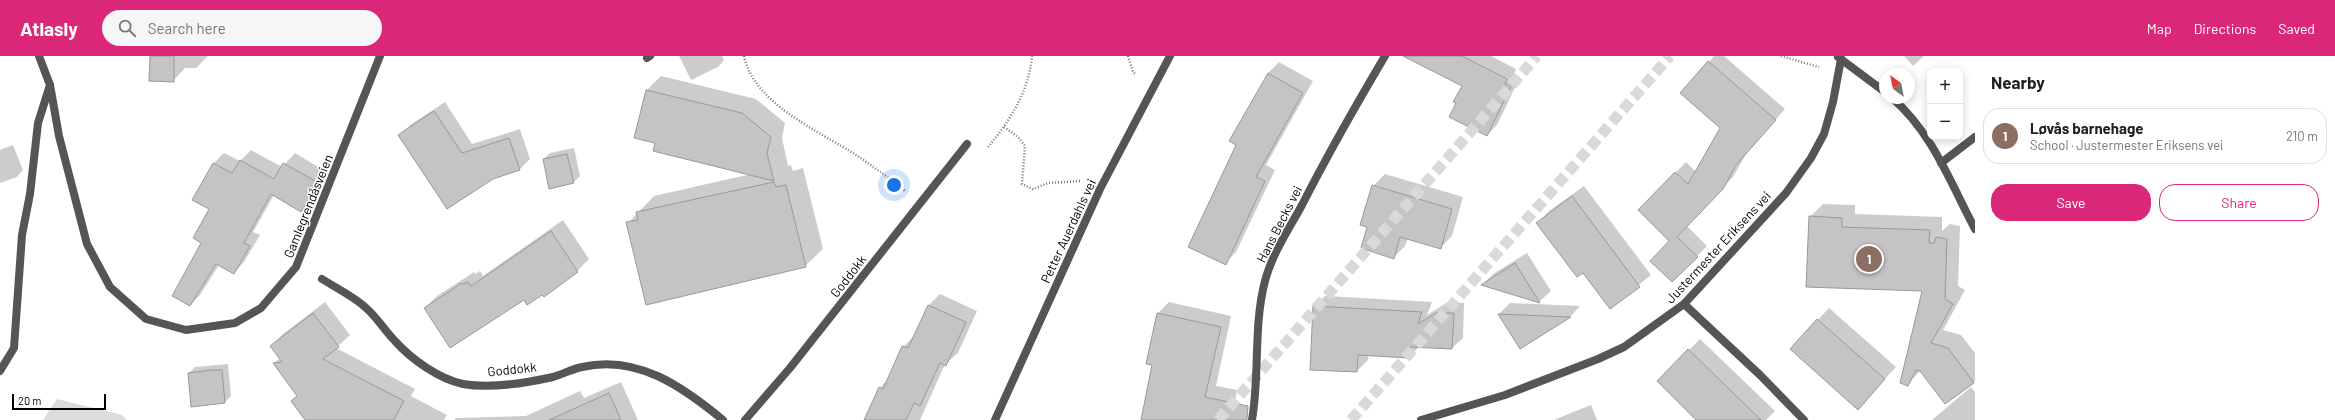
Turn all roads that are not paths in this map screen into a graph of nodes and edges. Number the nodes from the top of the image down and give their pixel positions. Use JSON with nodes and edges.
{"nodes":[{"id":1,"x":39,"y":56,"type":"edge"},
{"id":2,"x":380,"y":56,"type":"edge"},
{"id":3,"x":1170,"y":56,"type":"edge"},
{"id":4,"x":1385,"y":56,"type":"edge"},
{"id":5,"x":1839,"y":57,"type":"edge"},
{"id":6,"x":50,"y":85,"type":"junction"},
{"id":7,"x":1879,"y":87,"type":"edge"},
{"id":8,"x":1898,"y":104,"type":"edge"},
{"id":9,"x":1975,"y":137,"type":"edge"},
{"id":10,"x":967,"y":144,"type":"dead end"},
{"id":11,"x":1941,"y":163,"type":"junction"},
{"id":12,"x":1975,"y":229,"type":"edge"},
{"id":13,"x":322,"y":279,"type":"dead end"},
{"id":14,"x":1684,"y":304,"type":"junction"},
{"id":15,"x":0,"y":371,"type":"edge"},
{"id":16,"x":723,"y":420,"type":"edge"},
{"id":17,"x":745,"y":420,"type":"edge"},
{"id":18,"x":995,"y":420,"type":"edge"},
{"id":19,"x":1253,"y":420,"type":"edge"},
{"id":20,"x":1421,"y":420,"type":"edge"},
{"id":21,"x":1804,"y":420,"type":"edge"}],
"edges":[{"from":1,"to":6,"type":"street","name":"Gamlegrendåsveien"},
{"from":2,"to":6,"type":"street","name":"Gamlegrendåsveien"},
{"from":3,"to":18,"type":"street","name":"Petter Auerdahls vei"},
{"from":4,"to":19,"type":"street","name":"Hans Becks vei"},
{"from":5,"to":7,"type":"street"},
{"from":5,"to":14,"type":"street","name":"Justermester Eriksens vei"},
{"from":6,"to":15,"type":"street"},
{"from":8,"to":11,"type":"street"},
{"from":9,"to":11,"type":"street"},
{"from":10,"to":17,"type":"street","name":"Goddokk"},
{"from":11,"to":12,"type":"street"},
{"from":13,"to":16,"type":"street","name":"Goddokk"},
{"from":14,"to":20,"type":"street","name":"Justermester Eriksens vei"},
{"from":14,"to":21,"type":"street"}]}
